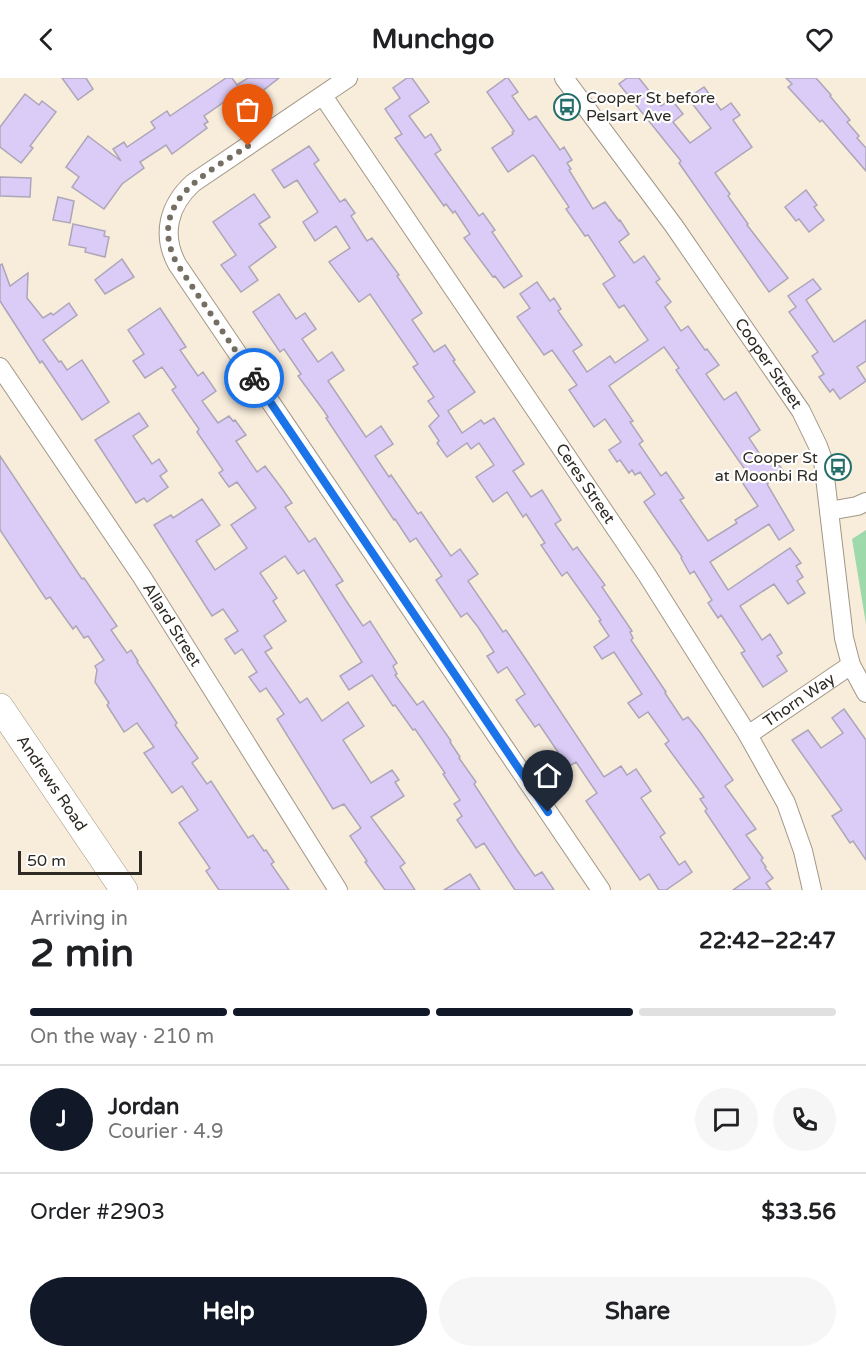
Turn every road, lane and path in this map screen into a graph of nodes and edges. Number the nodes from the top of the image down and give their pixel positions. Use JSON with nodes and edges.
{"nodes":[{"id":1,"x":348,"y":78,"type":"edge"},
{"id":2,"x":564,"y":78,"type":"edge"},
{"id":3,"x":322,"y":96,"type":"junction"},
{"id":4,"x":0,"y":367,"type":"edge"},
{"id":5,"x":866,"y":502,"type":"edge"},
{"id":6,"x":829,"y":511,"type":"junction"},
{"id":7,"x":851,"y":665,"type":"junction"},
{"id":8,"x":866,"y":693,"type":"edge"},
{"id":9,"x":0,"y":706,"type":"edge"},
{"id":10,"x":748,"y":735,"type":"junction"},
{"id":11,"x":124,"y":890,"type":"edge"},
{"id":12,"x":338,"y":890,"type":"edge"},
{"id":13,"x":601,"y":890,"type":"edge"},
{"id":14,"x":812,"y":890,"type":"edge"}],
"edges":[{"from":1,"to":3,"type":"street"},
{"from":2,"to":6,"type":"street","name":"Cooper Street"},
{"from":3,"to":10,"type":"street","name":"Ceres Street"},
{"from":3,"to":13,"type":"street"},
{"from":4,"to":12,"type":"street","name":"Allard Street"},
{"from":5,"to":6,"type":"street"},
{"from":6,"to":7,"type":"street","name":"Cooper Street"},
{"from":7,"to":8,"type":"street","name":"Cooper Street"},
{"from":7,"to":10,"type":"street","name":"Thorn Way"},
{"from":9,"to":11,"type":"main road","name":"Andrews Road"},
{"from":10,"to":14,"type":"street","name":"Ceres Street"}]}
